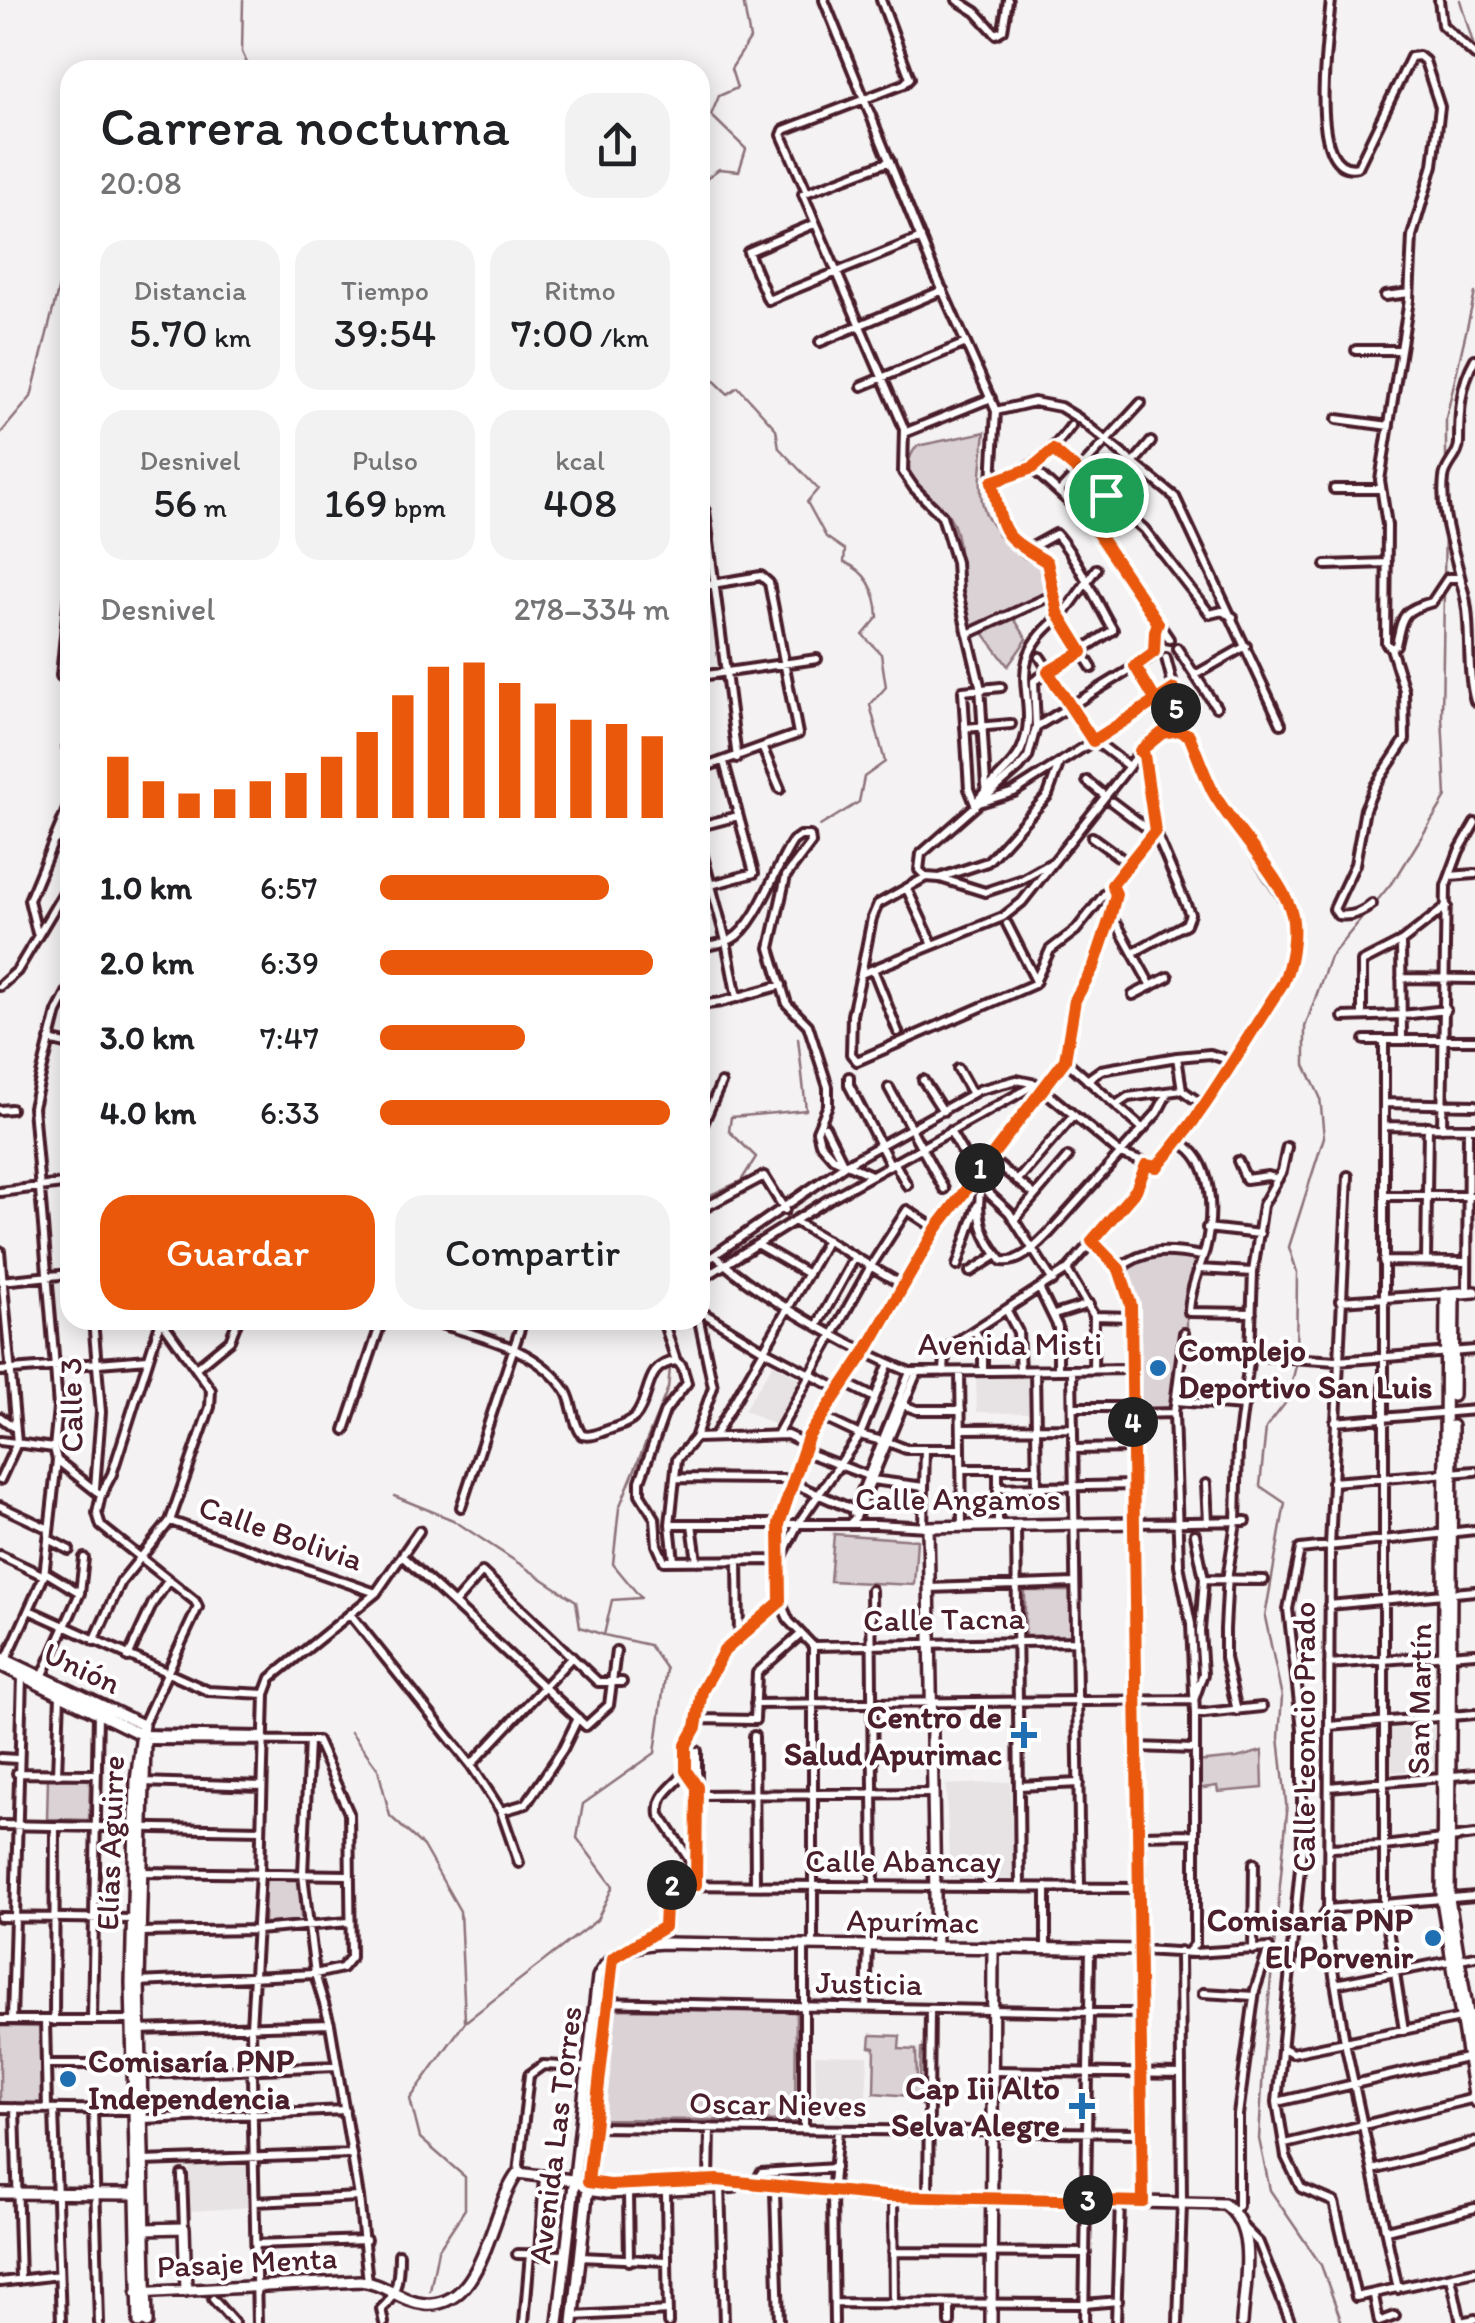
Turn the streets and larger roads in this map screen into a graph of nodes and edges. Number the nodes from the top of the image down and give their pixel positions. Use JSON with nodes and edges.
{"nodes":[{"id":1,"x":824,"y":0,"type":"edge"},
{"id":2,"x":881,"y":0,"type":"edge"},
{"id":3,"x":958,"y":0,"type":"edge"},
{"id":4,"x":1008,"y":0,"type":"edge"},
{"id":5,"x":1331,"y":0,"type":"edge"},
{"id":6,"x":1439,"y":0,"type":"edge"},
{"id":7,"x":1475,"y":56,"type":"edge"},
{"id":8,"x":866,"y":99,"type":"junction"},
{"id":9,"x":890,"y":161,"type":"junction"},
{"id":10,"x":807,"y":192,"type":"junction"},
{"id":11,"x":814,"y":224,"type":"junction"},
{"id":12,"x":920,"y":238,"type":"junction"},
{"id":13,"x":838,"y":272,"type":"junction"},
{"id":14,"x":943,"y":290,"type":"junction"},
{"id":15,"x":1409,"y":294,"type":"junction"},
{"id":16,"x":1385,"y":296,"type":"dead end"},
{"id":17,"x":860,"y":326,"type":"junction"},
{"id":18,"x":820,"y":342,"type":"dead end"},
{"id":19,"x":966,"y":343,"type":"junction"},
{"id":20,"x":1356,"y":350,"type":"dead end"},
{"id":21,"x":1402,"y":350,"type":"junction"},
{"id":22,"x":1475,"y":358,"type":"edge"},
{"id":23,"x":883,"y":379,"type":"junction"},
{"id":24,"x":862,"y":386,"type":"dead end"},
{"id":25,"x":992,"y":398,"type":"junction"},
{"id":26,"x":1141,"y":403,"type":"dead end"},
{"id":27,"x":996,"y":411,"type":"junction"},
{"id":28,"x":1338,"y":419,"type":"dead end"},
{"id":29,"x":1072,"y":426,"type":"dead end"},
{"id":30,"x":1390,"y":426,"type":"junction"},
{"id":31,"x":904,"y":432,"type":"junction"},
{"id":32,"x":1106,"y":440,"type":"junction"},
{"id":33,"x":1151,"y":442,"type":"dead end"},
{"id":34,"x":1053,"y":450,"type":"junction"},
{"id":35,"x":1133,"y":464,"type":"junction"},
{"id":36,"x":1032,"y":468,"type":"junction"},
{"id":37,"x":1077,"y":471,"type":"junction"},
{"id":38,"x":1120,"y":479,"type":"dead end"},
{"id":39,"x":992,"y":482,"type":"junction"},
{"id":40,"x":1380,"y":489,"type":"junction"},
{"id":41,"x":1334,"y":490,"type":"dead end"},
{"id":42,"x":1059,"y":492,"type":"junction"},
{"id":43,"x":1106,"y":495,"type":"junction"},
{"id":44,"x":1086,"y":516,"type":"junction"},
{"id":45,"x":1025,"y":551,"type":"junction"},
{"id":46,"x":710,"y":555,"type":"edge"},
{"id":47,"x":1386,"y":563,"type":"junction"},
{"id":48,"x":1326,"y":565,"type":"dead end"},
{"id":49,"x":1096,"y":569,"type":"dead end"},
{"id":50,"x":1462,"y":581,"type":"junction"},
{"id":51,"x":714,"y":584,"type":"junction"},
{"id":52,"x":710,"y":585,"type":"edge"},
{"id":53,"x":1086,"y":585,"type":"junction"},
{"id":54,"x":1053,"y":598,"type":"junction"},
{"id":55,"x":1059,"y":616,"type":"junction"},
{"id":56,"x":1234,"y":618,"type":"junction"},
{"id":57,"x":1158,"y":623,"type":"junction"},
{"id":58,"x":970,"y":633,"type":"junction"},
{"id":59,"x":1169,"y":639,"type":"dead end"},
{"id":60,"x":1246,"y":646,"type":"junction"},
{"id":61,"x":1178,"y":648,"type":"dead end"},
{"id":62,"x":1391,"y":648,"type":"junction"},
{"id":63,"x":1082,"y":652,"type":"junction"},
{"id":64,"x":1040,"y":657,"type":"dead end"},
{"id":65,"x":1166,"y":658,"type":"dead end"},
{"id":66,"x":816,"y":660,"type":"dead end"},
{"id":67,"x":786,"y":665,"type":"junction"},
{"id":68,"x":1135,"y":666,"type":"junction"},
{"id":69,"x":1092,"y":668,"type":"dead end"},
{"id":70,"x":1048,"y":672,"type":"junction"},
{"id":71,"x":726,"y":673,"type":"junction"},
{"id":72,"x":1195,"y":674,"type":"junction"},
{"id":73,"x":710,"y":675,"type":"edge"},
{"id":74,"x":1000,"y":687,"type":"dead end"},
{"id":75,"x":980,"y":688,"type":"junction"},
{"id":76,"x":1174,"y":689,"type":"junction"},
{"id":77,"x":1156,"y":701,"type":"junction"},
{"id":78,"x":1475,"y":701,"type":"edge"},
{"id":79,"x":1071,"y":706,"type":"junction"},
{"id":80,"x":1216,"y":707,"type":"dead end"},
{"id":81,"x":1011,"y":724,"type":"dead end"},
{"id":82,"x":1281,"y":724,"type":"dead end"},
{"id":83,"x":984,"y":727,"type":"junction"},
{"id":84,"x":1036,"y":727,"type":"junction"},
{"id":85,"x":965,"y":728,"type":"junction"},
{"id":86,"x":1178,"y":730,"type":"junction"},
{"id":87,"x":1093,"y":741,"type":"junction"},
{"id":88,"x":1102,"y":746,"type":"dead end"},
{"id":89,"x":763,"y":749,"type":"junction"},
{"id":90,"x":1140,"y":751,"type":"junction"},
{"id":91,"x":737,"y":758,"type":"junction"},
{"id":92,"x":724,"y":762,"type":"junction"},
{"id":93,"x":1059,"y":764,"type":"junction"},
{"id":94,"x":710,"y":766,"type":"edge"},
{"id":95,"x":1128,"y":766,"type":"junction"},
{"id":96,"x":1087,"y":781,"type":"dead end"},
{"id":97,"x":986,"y":788,"type":"junction"},
{"id":98,"x":780,"y":789,"type":"dead end"},
{"id":99,"x":1105,"y":796,"type":"junction"},
{"id":100,"x":1112,"y":802,"type":"dead end"},
{"id":101,"x":975,"y":804,"type":"junction"},
{"id":102,"x":738,"y":816,"type":"junction"},
{"id":103,"x":710,"y":823,"type":"edge"},
{"id":104,"x":1475,"y":824,"type":"edge"},
{"id":105,"x":60,"y":825,"type":"edge"},
{"id":106,"x":1154,"y":832,"type":"junction"},
{"id":107,"x":60,"y":836,"type":"edge"},
{"id":108,"x":1092,"y":837,"type":"dead end"},
{"id":109,"x":53,"y":841,"type":"junction"},
{"id":110,"x":1054,"y":862,"type":"junction"},
{"id":111,"x":1129,"y":864,"type":"junction"},
{"id":112,"x":1475,"y":874,"type":"edge"},
{"id":113,"x":1450,"y":876,"type":"junction"},
{"id":114,"x":926,"y":877,"type":"junction"},
{"id":115,"x":940,"y":878,"type":"junction"},
{"id":116,"x":1112,"y":885,"type":"junction"},
{"id":117,"x":710,"y":886,"type":"joint"},
{"id":118,"x":907,"y":889,"type":"junction"},
{"id":119,"x":60,"y":897,"type":"edge"},
{"id":120,"x":1372,"y":904,"type":"dead end"},
{"id":121,"x":1447,"y":906,"type":"junction"},
{"id":122,"x":1110,"y":918,"type":"junction"},
{"id":123,"x":1007,"y":924,"type":"dead end"},
{"id":124,"x":37,"y":933,"type":"junction"},
{"id":125,"x":726,"y":940,"type":"junction"},
{"id":126,"x":1401,"y":942,"type":"junction"},
{"id":127,"x":710,"y":944,"type":"edge"},
{"id":128,"x":933,"y":945,"type":"junction"},
{"id":129,"x":1134,"y":952,"type":"junction"},
{"id":130,"x":873,"y":969,"type":"junction"},
{"id":131,"x":862,"y":974,"type":"junction"},
{"id":132,"x":1168,"y":977,"type":"dead end"},
{"id":133,"x":1401,"y":978,"type":"junction"},
{"id":134,"x":1446,"y":979,"type":"junction"},
{"id":135,"x":1475,"y":979,"type":"edge"},
{"id":136,"x":1036,"y":981,"type":"junction"},
{"id":137,"x":782,"y":985,"type":"junction"},
{"id":138,"x":0,"y":986,"type":"edge"},
{"id":139,"x":1151,"y":986,"type":"junction"},
{"id":140,"x":1133,"y":996,"type":"dead end"},
{"id":141,"x":737,"y":998,"type":"junction"},
{"id":142,"x":710,"y":1002,"type":"edge"},
{"id":143,"x":60,"y":1006,"type":"edge"},
{"id":144,"x":1446,"y":1010,"type":"junction"},
{"id":145,"x":1362,"y":1016,"type":"junction"},
{"id":146,"x":1402,"y":1016,"type":"junction"},
{"id":147,"x":1343,"y":1017,"type":"dead end"},
{"id":148,"x":898,"y":1032,"type":"dead end"},
{"id":149,"x":50,"y":1040,"type":"junction"},
{"id":150,"x":1365,"y":1040,"type":"dead end"},
{"id":151,"x":1384,"y":1040,"type":"junction"},
{"id":152,"x":1402,"y":1040,"type":"junction"},
{"id":153,"x":1445,"y":1040,"type":"junction"},
{"id":154,"x":1475,"y":1040,"type":"edge"},
{"id":155,"x":60,"y":1042,"type":"edge"},
{"id":156,"x":1177,"y":1057,"type":"junction"},
{"id":157,"x":1065,"y":1060,"type":"junction"},
{"id":158,"x":1234,"y":1062,"type":"junction"},
{"id":159,"x":958,"y":1069,"type":"dead end"},
{"id":160,"x":849,"y":1077,"type":"dead end"},
{"id":161,"x":923,"y":1080,"type":"dead end"},
{"id":162,"x":1088,"y":1080,"type":"junction"},
{"id":163,"x":721,"y":1082,"type":"dead end"},
{"id":164,"x":1039,"y":1085,"type":"junction"},
{"id":165,"x":889,"y":1088,"type":"dead end"},
{"id":166,"x":1182,"y":1090,"type":"junction"},
{"id":167,"x":972,"y":1094,"type":"junction"},
{"id":168,"x":1167,"y":1094,"type":"junction"},
{"id":169,"x":1384,"y":1103,"type":"junction"},
{"id":170,"x":1443,"y":1104,"type":"junction"},
{"id":171,"x":1475,"y":1104,"type":"edge"},
{"id":172,"x":1116,"y":1105,"type":"junction"},
{"id":173,"x":1204,"y":1106,"type":"junction"},
{"id":174,"x":710,"y":1108,"type":"edge"},
{"id":175,"x":10,"y":1109,"type":"dead end"},
{"id":176,"x":0,"y":1110,"type":"edge"},
{"id":177,"x":942,"y":1111,"type":"junction"},
{"id":178,"x":1074,"y":1115,"type":"junction"},
{"id":179,"x":1384,"y":1126,"type":"junction"},
{"id":180,"x":1428,"y":1126,"type":"junction"},
{"id":181,"x":825,"y":1127,"type":"dead end"},
{"id":182,"x":912,"y":1128,"type":"junction"},
{"id":183,"x":1442,"y":1128,"type":"junction"},
{"id":184,"x":1472,"y":1128,"type":"edge"},
{"id":185,"x":1142,"y":1129,"type":"junction"},
{"id":186,"x":950,"y":1131,"type":"junction"},
{"id":187,"x":1179,"y":1142,"type":"junction"},
{"id":188,"x":881,"y":1146,"type":"junction"},
{"id":189,"x":1287,"y":1146,"type":"dead end"},
{"id":190,"x":922,"y":1147,"type":"junction"},
{"id":191,"x":1121,"y":1154,"type":"junction"},
{"id":192,"x":988,"y":1157,"type":"junction"},
{"id":193,"x":1068,"y":1158,"type":"dead end"},
{"id":194,"x":1238,"y":1160,"type":"dead end"},
{"id":195,"x":892,"y":1163,"type":"junction"},
{"id":196,"x":844,"y":1165,"type":"junction"},
{"id":197,"x":1146,"y":1165,"type":"junction"},
{"id":198,"x":871,"y":1175,"type":"junction"},
{"id":199,"x":974,"y":1176,"type":"junction"},
{"id":200,"x":1348,"y":1176,"type":"dead end"},
{"id":201,"x":1278,"y":1179,"type":"junction"},
{"id":202,"x":1017,"y":1181,"type":"junction"},
{"id":203,"x":60,"y":1185,"type":"edge"},
{"id":204,"x":907,"y":1185,"type":"dead end"},
{"id":205,"x":980,"y":1187,"type":"junction"},
{"id":206,"x":40,"y":1188,"type":"junction"},
{"id":207,"x":944,"y":1190,"type":"dead end"},
{"id":208,"x":0,"y":1192,"type":"edge"},
{"id":209,"x":1427,"y":1195,"type":"junction"},
{"id":210,"x":1035,"y":1196,"type":"junction"},
{"id":211,"x":1384,"y":1196,"type":"junction"},
{"id":212,"x":1471,"y":1196,"type":"edge"},
{"id":213,"x":710,"y":1205,"type":"edge"},
{"id":214,"x":977,"y":1206,"type":"junction"},
{"id":215,"x":785,"y":1210,"type":"junction"},
{"id":216,"x":1014,"y":1220,"type":"junction"},
{"id":217,"x":794,"y":1221,"type":"junction"},
{"id":218,"x":1207,"y":1228,"type":"junction"},
{"id":219,"x":936,"y":1229,"type":"junction"},
{"id":220,"x":1260,"y":1234,"type":"junction"},
{"id":221,"x":827,"y":1240,"type":"junction"},
{"id":222,"x":1092,"y":1241,"type":"junction"},
{"id":223,"x":757,"y":1245,"type":"junction"},
{"id":224,"x":1031,"y":1250,"type":"junction"},
{"id":225,"x":0,"y":1251,"type":"edge"},
{"id":226,"x":715,"y":1254,"type":"junction"},
{"id":227,"x":997,"y":1255,"type":"junction"},
{"id":228,"x":1202,"y":1256,"type":"junction"},
{"id":229,"x":855,"y":1257,"type":"junction"},
{"id":230,"x":710,"y":1258,"type":"edge"},
{"id":231,"x":1383,"y":1260,"type":"junction"},
{"id":232,"x":1426,"y":1261,"type":"junction"},
{"id":233,"x":1468,"y":1262,"type":"junction"},
{"id":234,"x":724,"y":1264,"type":"junction"},
{"id":235,"x":871,"y":1266,"type":"junction"},
{"id":236,"x":957,"y":1266,"type":"dead end"},
{"id":237,"x":1198,"y":1268,"type":"junction"},
{"id":238,"x":1119,"y":1269,"type":"junction"},
{"id":239,"x":1066,"y":1270,"type":"junction"},
{"id":240,"x":970,"y":1272,"type":"dead end"},
{"id":241,"x":1254,"y":1272,"type":"junction"},
{"id":242,"x":710,"y":1273,"type":"edge"},
{"id":243,"x":808,"y":1274,"type":"junction"},
{"id":244,"x":60,"y":1275,"type":"edge"},
{"id":245,"x":48,"y":1276,"type":"junction"},
{"id":246,"x":1,"y":1281,"type":"edge"},
{"id":247,"x":1053,"y":1281,"type":"junction"},
{"id":248,"x":904,"y":1286,"type":"junction"},
{"id":249,"x":1040,"y":1290,"type":"junction"},
{"id":250,"x":1471,"y":1293,"type":"edge"},
{"id":251,"x":1450,"y":1294,"type":"junction"},
{"id":252,"x":1383,"y":1298,"type":"junction"},
{"id":253,"x":1340,"y":1301,"type":"junction"},
{"id":254,"x":1089,"y":1304,"type":"junction"},
{"id":255,"x":789,"y":1307,"type":"junction"},
{"id":256,"x":1006,"y":1312,"type":"junction"},
{"id":257,"x":1252,"y":1313,"type":"junction"},
{"id":258,"x":1054,"y":1315,"type":"junction"},
{"id":259,"x":1094,"y":1316,"type":"junction"},
{"id":260,"x":710,"y":1317,"type":"edge"},
{"id":261,"x":1131,"y":1317,"type":"junction"},
{"id":262,"x":818,"y":1324,"type":"junction"},
{"id":263,"x":94,"y":1330,"type":"edge"},
{"id":264,"x":158,"y":1330,"type":"edge"},
{"id":265,"x":169,"y":1330,"type":"edge"},
{"id":266,"x":234,"y":1330,"type":"edge"},
{"id":267,"x":379,"y":1330,"type":"edge"},
{"id":268,"x":458,"y":1330,"type":"edge"},
{"id":269,"x":520,"y":1330,"type":"edge"},
{"id":270,"x":666,"y":1330,"type":"edge"},
{"id":271,"x":701,"y":1330,"type":"edge"},
{"id":272,"x":975,"y":1330,"type":"junction"},
{"id":273,"x":834,"y":1333,"type":"junction"},
{"id":274,"x":1184,"y":1333,"type":"dead end"},
{"id":275,"x":514,"y":1349,"type":"junction"},
{"id":276,"x":764,"y":1350,"type":"junction"},
{"id":277,"x":1475,"y":1350,"type":"edge"},
{"id":278,"x":866,"y":1351,"type":"junction"},
{"id":279,"x":1182,"y":1352,"type":"junction"},
{"id":280,"x":1450,"y":1352,"type":"junction"},
{"id":281,"x":1250,"y":1354,"type":"junction"},
{"id":282,"x":148,"y":1358,"type":"junction"},
{"id":283,"x":1384,"y":1358,"type":"junction"},
{"id":284,"x":676,"y":1360,"type":"junction"},
{"id":285,"x":1337,"y":1361,"type":"junction"},
{"id":286,"x":97,"y":1363,"type":"junction"},
{"id":287,"x":890,"y":1364,"type":"junction"},
{"id":288,"x":55,"y":1366,"type":"junction"},
{"id":289,"x":197,"y":1367,"type":"junction"},
{"id":290,"x":1132,"y":1369,"type":"junction"},
{"id":291,"x":10,"y":1370,"type":"junction"},
{"id":292,"x":1058,"y":1370,"type":"junction"},
{"id":293,"x":1072,"y":1370,"type":"junction"},
{"id":294,"x":1092,"y":1370,"type":"junction"},
{"id":295,"x":0,"y":1371,"type":"edge"},
{"id":296,"x":983,"y":1371,"type":"junction"},
{"id":297,"x":1020,"y":1371,"type":"junction"},
{"id":298,"x":1035,"y":1371,"type":"junction"},
{"id":299,"x":913,"y":1372,"type":"junction"},
{"id":300,"x":944,"y":1372,"type":"junction"},
{"id":301,"x":960,"y":1372,"type":"junction"},
{"id":302,"x":812,"y":1374,"type":"junction"},
{"id":303,"x":842,"y":1386,"type":"junction"},
{"id":304,"x":875,"y":1398,"type":"junction"},
{"id":305,"x":1176,"y":1401,"type":"junction"},
{"id":306,"x":903,"y":1405,"type":"junction"},
{"id":307,"x":1244,"y":1406,"type":"junction"},
{"id":308,"x":1073,"y":1407,"type":"junction"},
{"id":309,"x":960,"y":1410,"type":"junction"},
{"id":310,"x":1132,"y":1410,"type":"junction"},
{"id":311,"x":1475,"y":1410,"type":"edge"},
{"id":312,"x":1174,"y":1412,"type":"junction"},
{"id":313,"x":1449,"y":1412,"type":"junction"},
{"id":314,"x":822,"y":1416,"type":"junction"},
{"id":315,"x":0,"y":1417,"type":"edge"},
{"id":316,"x":1385,"y":1418,"type":"junction"},
{"id":317,"x":1335,"y":1422,"type":"junction"},
{"id":318,"x":16,"y":1428,"type":"junction"},
{"id":319,"x":1036,"y":1428,"type":"junction"},
{"id":320,"x":1073,"y":1428,"type":"junction"},
{"id":321,"x":961,"y":1429,"type":"junction"},
{"id":322,"x":346,"y":1430,"type":"dead end"},
{"id":323,"x":860,"y":1435,"type":"junction"},
{"id":324,"x":777,"y":1436,"type":"junction"},
{"id":325,"x":695,"y":1438,"type":"junction"},
{"id":326,"x":714,"y":1438,"type":"junction"},
{"id":327,"x":0,"y":1441,"type":"edge"},
{"id":328,"x":885,"y":1442,"type":"junction"},
{"id":329,"x":17,"y":1443,"type":"junction"},
{"id":330,"x":805,"y":1447,"type":"junction"},
{"id":331,"x":54,"y":1448,"type":"junction"},
{"id":332,"x":1133,"y":1448,"type":"junction"},
{"id":333,"x":925,"y":1449,"type":"junction"},
{"id":334,"x":1073,"y":1449,"type":"junction"},
{"id":335,"x":961,"y":1450,"type":"junction"},
{"id":336,"x":57,"y":1460,"type":"junction"},
{"id":337,"x":840,"y":1468,"type":"junction"},
{"id":338,"x":998,"y":1469,"type":"junction"},
{"id":339,"x":1037,"y":1469,"type":"junction"},
{"id":340,"x":962,"y":1470,"type":"junction"},
{"id":341,"x":1475,"y":1471,"type":"edge"},
{"id":342,"x":1448,"y":1473,"type":"junction"},
{"id":343,"x":675,"y":1478,"type":"junction"},
{"id":344,"x":870,"y":1478,"type":"junction"},
{"id":345,"x":1386,"y":1478,"type":"junction"},
{"id":346,"x":0,"y":1480,"type":"edge"},
{"id":347,"x":792,"y":1482,"type":"junction"},
{"id":348,"x":1332,"y":1482,"type":"junction"},
{"id":349,"x":1206,"y":1484,"type":"dead end"},
{"id":350,"x":1134,"y":1485,"type":"junction"},
{"id":351,"x":1074,"y":1486,"type":"junction"},
{"id":352,"x":924,"y":1487,"type":"junction"},
{"id":353,"x":1037,"y":1487,"type":"junction"},
{"id":354,"x":998,"y":1488,"type":"junction"},
{"id":355,"x":98,"y":1492,"type":"junction"},
{"id":356,"x":818,"y":1496,"type":"junction"},
{"id":357,"x":0,"y":1506,"type":"edge"},
{"id":358,"x":461,"y":1507,"type":"dead end"},
{"id":359,"x":854,"y":1514,"type":"junction"},
{"id":360,"x":170,"y":1521,"type":"junction"},
{"id":361,"x":1246,"y":1521,"type":"dead end"},
{"id":362,"x":1178,"y":1522,"type":"junction"},
{"id":363,"x":1208,"y":1522,"type":"junction"},
{"id":364,"x":1236,"y":1522,"type":"junction"},
{"id":365,"x":1134,"y":1523,"type":"junction"},
{"id":366,"x":670,"y":1524,"type":"junction"},
{"id":367,"x":692,"y":1524,"type":"junction"},
{"id":368,"x":779,"y":1524,"type":"junction"},
{"id":369,"x":798,"y":1524,"type":"junction"},
{"id":370,"x":849,"y":1524,"type":"junction"},
{"id":371,"x":876,"y":1524,"type":"junction"},
{"id":372,"x":1074,"y":1524,"type":"junction"},
{"id":373,"x":998,"y":1526,"type":"junction"},
{"id":374,"x":1016,"y":1526,"type":"junction"},
{"id":375,"x":962,"y":1527,"type":"junction"},
{"id":376,"x":926,"y":1528,"type":"junction"},
{"id":377,"x":50,"y":1529,"type":"junction"},
{"id":378,"x":1475,"y":1530,"type":"edge"},
{"id":379,"x":420,"y":1531,"type":"dead end"},
{"id":380,"x":1449,"y":1533,"type":"junction"},
{"id":381,"x":1195,"y":1534,"type":"dead end"},
{"id":382,"x":48,"y":1538,"type":"junction"},
{"id":383,"x":1386,"y":1540,"type":"junction"},
{"id":384,"x":1330,"y":1546,"type":"junction"},
{"id":385,"x":69,"y":1550,"type":"dead end"},
{"id":386,"x":0,"y":1555,"type":"edge"},
{"id":387,"x":402,"y":1556,"type":"junction"},
{"id":388,"x":84,"y":1558,"type":"dead end"},
{"id":389,"x":140,"y":1558,"type":"junction"},
{"id":390,"x":738,"y":1560,"type":"junction"},
{"id":391,"x":780,"y":1560,"type":"junction"},
{"id":392,"x":674,"y":1561,"type":"junction"},
{"id":393,"x":697,"y":1561,"type":"junction"},
{"id":394,"x":44,"y":1574,"type":"junction"},
{"id":395,"x":1204,"y":1579,"type":"junction"},
{"id":396,"x":1227,"y":1580,"type":"junction"},
{"id":397,"x":1264,"y":1580,"type":"dead end"},
{"id":398,"x":168,"y":1581,"type":"junction"},
{"id":399,"x":1076,"y":1584,"type":"junction"},
{"id":400,"x":1017,"y":1585,"type":"junction"},
{"id":401,"x":929,"y":1588,"type":"junction"},
{"id":402,"x":870,"y":1590,"type":"dead end"},
{"id":403,"x":1475,"y":1591,"type":"edge"},
{"id":404,"x":376,"y":1593,"type":"junction"},
{"id":405,"x":80,"y":1594,"type":"junction"},
{"id":406,"x":1448,"y":1594,"type":"junction"},
{"id":407,"x":1386,"y":1600,"type":"junction"},
{"id":408,"x":780,"y":1602,"type":"junction"},
{"id":409,"x":454,"y":1604,"type":"junction"},
{"id":410,"x":1329,"y":1605,"type":"junction"},
{"id":411,"x":29,"y":1610,"type":"junction"},
{"id":412,"x":350,"y":1614,"type":"junction"},
{"id":413,"x":65,"y":1627,"type":"junction"},
{"id":414,"x":800,"y":1635,"type":"junction"},
{"id":415,"x":739,"y":1637,"type":"junction"},
{"id":416,"x":94,"y":1640,"type":"junction"},
{"id":417,"x":1017,"y":1642,"type":"junction"},
{"id":418,"x":1076,"y":1642,"type":"junction"},
{"id":419,"x":930,"y":1644,"type":"junction"},
{"id":420,"x":871,"y":1645,"type":"junction"},
{"id":421,"x":813,"y":1646,"type":"junction"},
{"id":422,"x":616,"y":1651,"type":"dead end"},
{"id":423,"x":1475,"y":1653,"type":"edge"},
{"id":424,"x":1447,"y":1654,"type":"junction"},
{"id":425,"x":572,"y":1656,"type":"junction"},
{"id":426,"x":128,"y":1657,"type":"junction"},
{"id":427,"x":1385,"y":1659,"type":"junction"},
{"id":428,"x":2,"y":1661,"type":"edge"},
{"id":429,"x":1329,"y":1664,"type":"junction"},
{"id":430,"x":166,"y":1675,"type":"junction"},
{"id":431,"x":22,"y":1676,"type":"junction"},
{"id":432,"x":42,"y":1677,"type":"junction"},
{"id":433,"x":612,"y":1682,"type":"junction"},
{"id":434,"x":622,"y":1682,"type":"dead end"},
{"id":435,"x":544,"y":1687,"type":"junction"},
{"id":436,"x":264,"y":1694,"type":"junction"},
{"id":437,"x":60,"y":1695,"type":"junction"},
{"id":438,"x":1137,"y":1700,"type":"junction"},
{"id":439,"x":1194,"y":1700,"type":"junction"},
{"id":440,"x":1077,"y":1701,"type":"junction"},
{"id":441,"x":931,"y":1702,"type":"junction"},
{"id":442,"x":1018,"y":1702,"type":"junction"},
{"id":443,"x":813,"y":1703,"type":"junction"},
{"id":444,"x":872,"y":1703,"type":"junction"},
{"id":445,"x":756,"y":1704,"type":"junction"},
{"id":446,"x":1262,"y":1707,"type":"dead end"},
{"id":447,"x":1237,"y":1711,"type":"junction"},
{"id":448,"x":98,"y":1713,"type":"junction"},
{"id":449,"x":1195,"y":1714,"type":"junction"},
{"id":450,"x":1475,"y":1714,"type":"edge"},
{"id":451,"x":1447,"y":1716,"type":"junction"},
{"id":452,"x":578,"y":1718,"type":"junction"},
{"id":453,"x":698,"y":1719,"type":"junction"},
{"id":454,"x":1385,"y":1720,"type":"junction"},
{"id":455,"x":1329,"y":1726,"type":"junction"},
{"id":456,"x":142,"y":1734,"type":"junction"},
{"id":457,"x":754,"y":1736,"type":"dead end"},
{"id":458,"x":263,"y":1740,"type":"junction"},
{"id":459,"x":313,"y":1741,"type":"junction"},
{"id":460,"x":1138,"y":1747,"type":"junction"},
{"id":461,"x":1192,"y":1749,"type":"junction"},
{"id":462,"x":697,"y":1751,"type":"dead end"},
{"id":463,"x":0,"y":1758,"type":"edge"},
{"id":464,"x":17,"y":1759,"type":"junction"},
{"id":465,"x":472,"y":1764,"type":"junction"},
{"id":466,"x":686,"y":1771,"type":"junction"},
{"id":467,"x":17,"y":1773,"type":"junction"},
{"id":468,"x":57,"y":1774,"type":"junction"},
{"id":469,"x":95,"y":1774,"type":"junction"},
{"id":470,"x":1475,"y":1774,"type":"edge"},
{"id":471,"x":1446,"y":1776,"type":"junction"},
{"id":472,"x":139,"y":1781,"type":"junction"},
{"id":473,"x":1078,"y":1782,"type":"junction"},
{"id":474,"x":1384,"y":1782,"type":"junction"},
{"id":475,"x":262,"y":1786,"type":"junction"},
{"id":476,"x":1019,"y":1786,"type":"junction"},
{"id":477,"x":1328,"y":1787,"type":"junction"},
{"id":478,"x":697,"y":1791,"type":"junction"},
{"id":479,"x":873,"y":1793,"type":"junction"},
{"id":480,"x":933,"y":1793,"type":"junction"},
{"id":481,"x":755,"y":1794,"type":"junction"},
{"id":482,"x":813,"y":1794,"type":"junction"},
{"id":483,"x":502,"y":1812,"type":"junction"},
{"id":484,"x":0,"y":1825,"type":"edge"},
{"id":485,"x":16,"y":1825,"type":"junction"},
{"id":486,"x":55,"y":1826,"type":"junction"},
{"id":487,"x":94,"y":1826,"type":"junction"},
{"id":488,"x":138,"y":1827,"type":"junction"},
{"id":489,"x":261,"y":1830,"type":"junction"},
{"id":490,"x":1194,"y":1834,"type":"junction"},
{"id":491,"x":1140,"y":1835,"type":"junction"},
{"id":492,"x":1475,"y":1835,"type":"edge"},
{"id":493,"x":1446,"y":1838,"type":"junction"},
{"id":494,"x":1384,"y":1846,"type":"junction"},
{"id":495,"x":1328,"y":1848,"type":"junction"},
{"id":496,"x":519,"y":1863,"type":"dead end"},
{"id":497,"x":1254,"y":1864,"type":"dead end"},
{"id":498,"x":697,"y":1871,"type":"junction"},
{"id":499,"x":137,"y":1872,"type":"junction"},
{"id":500,"x":260,"y":1872,"type":"junction"},
{"id":501,"x":303,"y":1874,"type":"junction"},
{"id":502,"x":348,"y":1875,"type":"junction"},
{"id":503,"x":696,"y":1885,"type":"junction"},
{"id":504,"x":755,"y":1886,"type":"junction"},
{"id":505,"x":813,"y":1886,"type":"junction"},
{"id":506,"x":874,"y":1886,"type":"junction"},
{"id":507,"x":935,"y":1886,"type":"junction"},
{"id":508,"x":1020,"y":1887,"type":"junction"},
{"id":509,"x":1046,"y":1887,"type":"junction"},
{"id":510,"x":1080,"y":1888,"type":"junction"},
{"id":511,"x":1140,"y":1888,"type":"junction"},
{"id":512,"x":1475,"y":1896,"type":"edge"},
{"id":513,"x":1446,"y":1899,"type":"junction"},
{"id":514,"x":1384,"y":1904,"type":"junction"},
{"id":515,"x":1328,"y":1909,"type":"junction"},
{"id":516,"x":0,"y":1917,"type":"edge"},
{"id":517,"x":14,"y":1917,"type":"junction"},
{"id":518,"x":54,"y":1918,"type":"junction"},
{"id":519,"x":93,"y":1918,"type":"junction"},
{"id":520,"x":132,"y":1919,"type":"junction"},
{"id":521,"x":350,"y":1922,"type":"junction"},
{"id":522,"x":309,"y":1926,"type":"junction"},
{"id":523,"x":664,"y":1927,"type":"junction"},
{"id":524,"x":257,"y":1930,"type":"junction"},
{"id":525,"x":135,"y":1932,"type":"junction"},
{"id":526,"x":664,"y":1943,"type":"junction"},
{"id":527,"x":637,"y":1944,"type":"junction"},
{"id":528,"x":809,"y":1944,"type":"junction"},
{"id":529,"x":868,"y":1946,"type":"junction"},
{"id":530,"x":936,"y":1946,"type":"junction"},
{"id":531,"x":994,"y":1948,"type":"junction"},
{"id":532,"x":1046,"y":1948,"type":"junction"},
{"id":533,"x":1090,"y":1949,"type":"junction"},
{"id":534,"x":1141,"y":1950,"type":"junction"},
{"id":535,"x":1253,"y":1950,"type":"junction"},
{"id":536,"x":1185,"y":1951,"type":"junction"},
{"id":537,"x":1475,"y":1956,"type":"edge"},
{"id":538,"x":1455,"y":1959,"type":"junction"},
{"id":539,"x":1394,"y":1970,"type":"junction"},
{"id":540,"x":315,"y":1974,"type":"junction"},
{"id":541,"x":254,"y":1977,"type":"junction"},
{"id":542,"x":135,"y":1982,"type":"junction"},
{"id":543,"x":1335,"y":1984,"type":"junction"},
{"id":544,"x":1203,"y":1993,"type":"dead end"},
{"id":545,"x":1254,"y":1996,"type":"junction"},
{"id":546,"x":601,"y":2002,"type":"junction"},
{"id":547,"x":804,"y":2006,"type":"junction"},
{"id":548,"x":866,"y":2008,"type":"junction"},
{"id":549,"x":930,"y":2009,"type":"junction"},
{"id":550,"x":993,"y":2010,"type":"junction"},
{"id":551,"x":1090,"y":2012,"type":"junction"},
{"id":552,"x":1142,"y":2013,"type":"junction"},
{"id":553,"x":1469,"y":2017,"type":"edge"},
{"id":554,"x":0,"y":2020,"type":"edge"},
{"id":555,"x":12,"y":2020,"type":"junction"},
{"id":556,"x":92,"y":2020,"type":"junction"},
{"id":557,"x":49,"y":2021,"type":"junction"},
{"id":558,"x":330,"y":2024,"type":"junction"},
{"id":559,"x":134,"y":2027,"type":"junction"},
{"id":560,"x":251,"y":2027,"type":"junction"},
{"id":561,"x":1404,"y":2030,"type":"junction"},
{"id":562,"x":1345,"y":2042,"type":"junction"},
{"id":563,"x":1281,"y":2047,"type":"junction"},
{"id":564,"x":1473,"y":2057,"type":"edge"},
{"id":565,"x":46,"y":2064,"type":"junction"},
{"id":566,"x":132,"y":2064,"type":"junction"},
{"id":567,"x":337,"y":2066,"type":"junction"},
{"id":568,"x":588,"y":2068,"type":"junction"},
{"id":569,"x":600,"y":2068,"type":"junction"},
{"id":570,"x":252,"y":2070,"type":"junction"},
{"id":571,"x":992,"y":2071,"type":"junction"},
{"id":572,"x":1089,"y":2073,"type":"junction"},
{"id":573,"x":140,"y":2074,"type":"junction"},
{"id":574,"x":1142,"y":2074,"type":"junction"},
{"id":575,"x":1181,"y":2074,"type":"junction"},
{"id":576,"x":1354,"y":2086,"type":"junction"},
{"id":577,"x":1475,"y":2099,"type":"edge"},
{"id":578,"x":1276,"y":2102,"type":"junction"},
{"id":579,"x":0,"y":2108,"type":"edge"},
{"id":580,"x":16,"y":2108,"type":"junction"},
{"id":581,"x":50,"y":2109,"type":"junction"},
{"id":582,"x":93,"y":2110,"type":"junction"},
{"id":583,"x":134,"y":2110,"type":"junction"},
{"id":584,"x":345,"y":2110,"type":"junction"},
{"id":585,"x":252,"y":2114,"type":"junction"},
{"id":586,"x":142,"y":2119,"type":"junction"},
{"id":587,"x":593,"y":2127,"type":"junction"},
{"id":588,"x":1363,"y":2127,"type":"junction"},
{"id":589,"x":710,"y":2128,"type":"junction"},
{"id":590,"x":804,"y":2130,"type":"junction"},
{"id":591,"x":838,"y":2130,"type":"junction"},
{"id":592,"x":928,"y":2131,"type":"junction"},
{"id":593,"x":992,"y":2132,"type":"junction"},
{"id":594,"x":1088,"y":2132,"type":"junction"},
{"id":595,"x":1142,"y":2133,"type":"junction"},
{"id":596,"x":1475,"y":2142,"type":"edge"},
{"id":597,"x":1285,"y":2144,"type":"junction"},
{"id":598,"x":352,"y":2154,"type":"junction"},
{"id":599,"x":254,"y":2158,"type":"junction"},
{"id":600,"x":140,"y":2161,"type":"junction"},
{"id":601,"x":835,"y":2168,"type":"junction"},
{"id":602,"x":1372,"y":2170,"type":"junction"},
{"id":603,"x":518,"y":2173,"type":"junction"},
{"id":604,"x":182,"y":2174,"type":"dead end"},
{"id":605,"x":544,"y":2176,"type":"junction"},
{"id":606,"x":575,"y":2180,"type":"junction"},
{"id":607,"x":714,"y":2184,"type":"junction"},
{"id":608,"x":756,"y":2184,"type":"junction"},
{"id":609,"x":588,"y":2186,"type":"junction"},
{"id":610,"x":776,"y":2191,"type":"junction"},
{"id":611,"x":666,"y":2192,"type":"junction"},
{"id":612,"x":833,"y":2192,"type":"junction"},
{"id":613,"x":0,"y":2193,"type":"edge"},
{"id":614,"x":628,"y":2193,"type":"junction"},
{"id":615,"x":16,"y":2194,"type":"junction"},
{"id":616,"x":57,"y":2194,"type":"junction"},
{"id":617,"x":96,"y":2194,"type":"junction"},
{"id":618,"x":134,"y":2194,"type":"junction"},
{"id":619,"x":889,"y":2195,"type":"junction"},
{"id":620,"x":359,"y":2196,"type":"junction"},
{"id":621,"x":928,"y":2196,"type":"junction"},
{"id":622,"x":991,"y":2198,"type":"junction"},
{"id":623,"x":1087,"y":2200,"type":"junction"},
{"id":624,"x":1120,"y":2201,"type":"junction"},
{"id":625,"x":255,"y":2202,"type":"junction"},
{"id":626,"x":1143,"y":2202,"type":"junction"},
{"id":627,"x":1182,"y":2202,"type":"junction"},
{"id":628,"x":1475,"y":2208,"type":"edge"},
{"id":629,"x":1234,"y":2211,"type":"junction"},
{"id":630,"x":1243,"y":2227,"type":"junction"},
{"id":631,"x":184,"y":2228,"type":"junction"},
{"id":632,"x":145,"y":2230,"type":"junction"},
{"id":633,"x":1386,"y":2230,"type":"junction"},
{"id":634,"x":366,"y":2240,"type":"junction"},
{"id":635,"x":1259,"y":2242,"type":"junction"},
{"id":636,"x":256,"y":2244,"type":"junction"},
{"id":637,"x":1246,"y":2246,"type":"junction"},
{"id":638,"x":893,"y":2252,"type":"junction"},
{"id":639,"x":991,"y":2252,"type":"junction"},
{"id":640,"x":1086,"y":2253,"type":"junction"},
{"id":641,"x":400,"y":2254,"type":"dead end"},
{"id":642,"x":518,"y":2254,"type":"dead end"},
{"id":643,"x":534,"y":2254,"type":"junction"},
{"id":644,"x":566,"y":2256,"type":"junction"},
{"id":645,"x":580,"y":2257,"type":"junction"},
{"id":646,"x":629,"y":2261,"type":"junction"},
{"id":647,"x":666,"y":2261,"type":"junction"},
{"id":648,"x":1475,"y":2271,"type":"edge"},
{"id":649,"x":59,"y":2275,"type":"junction"},
{"id":650,"x":1452,"y":2277,"type":"junction"},
{"id":651,"x":20,"y":2280,"type":"junction"},
{"id":652,"x":0,"y":2282,"type":"edge"},
{"id":653,"x":368,"y":2282,"type":"junction"},
{"id":654,"x":258,"y":2288,"type":"junction"},
{"id":655,"x":1398,"y":2290,"type":"junction"},
{"id":656,"x":186,"y":2292,"type":"junction"},
{"id":657,"x":142,"y":2293,"type":"junction"},
{"id":658,"x":393,"y":2293,"type":"junction"},
{"id":659,"x":1374,"y":2296,"type":"junction"},
{"id":660,"x":214,"y":2299,"type":"dead end"},
{"id":661,"x":1118,"y":2301,"type":"junction"},
{"id":662,"x":834,"y":2304,"type":"junction"},
{"id":663,"x":894,"y":2304,"type":"junction"},
{"id":664,"x":950,"y":2304,"type":"junction"},
{"id":665,"x":991,"y":2304,"type":"junction"},
{"id":666,"x":1086,"y":2304,"type":"junction"},
{"id":667,"x":668,"y":2312,"type":"junction"},
{"id":668,"x":1395,"y":2316,"type":"dead end"},
{"id":669,"x":573,"y":2319,"type":"edge"},
{"id":670,"x":1475,"y":2319,"type":"edge"},
{"id":671,"x":258,"y":2322,"type":"edge"},
{"id":672,"x":61,"y":2323,"type":"edge"},
{"id":673,"x":99,"y":2323,"type":"edge"},
{"id":674,"x":139,"y":2323,"type":"edge"},
{"id":675,"x":147,"y":2323,"type":"edge"},
{"id":676,"x":234,"y":2323,"type":"edge"},
{"id":677,"x":384,"y":2323,"type":"edge"},
{"id":678,"x":524,"y":2323,"type":"edge"},
{"id":679,"x":558,"y":2323,"type":"edge"},
{"id":680,"x":668,"y":2323,"type":"edge"},
{"id":681,"x":724,"y":2323,"type":"edge"},
{"id":682,"x":780,"y":2323,"type":"edge"},
{"id":683,"x":834,"y":2323,"type":"edge"},
{"id":684,"x":950,"y":2323,"type":"edge"},
{"id":685,"x":991,"y":2323,"type":"edge"},
{"id":686,"x":1084,"y":2323,"type":"edge"},
{"id":687,"x":1116,"y":2323,"type":"edge"},
{"id":688,"x":1178,"y":2323,"type":"edge"},
{"id":689,"x":1242,"y":2323,"type":"edge"},
{"id":690,"x":1291,"y":2323,"type":"edge"},
{"id":691,"x":1461,"y":2323,"type":"edge"}],
"edges":[{"from":1,"to":8,"type":"street"},
{"from":2,"to":8,"type":"street"},
{"from":3,"to":4,"type":"street"},
{"from":5,"to":15,"type":"street"},
{"from":6,"to":7,"type":"street"},
{"from":8,"to":9,"type":"street"},
{"from":8,"to":10,"type":"street"},
{"from":9,"to":10,"type":"street"},
{"from":9,"to":12,"type":"street"},
{"from":10,"to":11,"type":"street"},
{"from":11,"to":13,"type":"street"},
{"from":11,"to":13,"type":"street"},
{"from":12,"to":13,"type":"street"},
{"from":12,"to":14,"type":"street"},
{"from":13,"to":17,"type":"street"},
{"from":14,"to":17,"type":"street"},
{"from":14,"to":19,"type":"street"},
{"from":15,"to":16,"type":"street"},
{"from":15,"to":21,"type":"street"},
{"from":17,"to":18,"type":"street"},
{"from":17,"to":23,"type":"street"},
{"from":19,"to":23,"type":"street"},
{"from":19,"to":25,"type":"street"},
{"from":20,"to":21,"type":"street"},
{"from":21,"to":30,"type":"street"},
{"from":22,"to":50,"type":"street"},
{"from":23,"to":24,"type":"street"},
{"from":23,"to":31,"type":"street"},
{"from":25,"to":27,"type":"street"},
{"from":25,"to":31,"type":"street"},
{"from":26,"to":32,"type":"street"},
{"from":27,"to":32,"type":"street"},
{"from":27,"to":39,"type":"street"},
{"from":28,"to":30,"type":"street"},
{"from":29,"to":34,"type":"street"},
{"from":30,"to":40,"type":"street"},
{"from":31,"to":58,"type":"street"},
{"from":32,"to":35,"type":"street"},
{"from":32,"to":37,"type":"street"},
{"from":33,"to":35,"type":"street"},
{"from":34,"to":36,"type":"street"},
{"from":34,"to":37,"type":"street"},
{"from":35,"to":38,"type":"street"},
{"from":35,"to":56,"type":"street"},
{"from":36,"to":39,"type":"street"},
{"from":36,"to":42,"type":"street"},
{"from":37,"to":42,"type":"street"},
{"from":37,"to":43,"type":"street"},
{"from":39,"to":45,"type":"street"},
{"from":40,"to":41,"type":"street"},
{"from":40,"to":47,"type":"street"},
{"from":42,"to":44,"type":"street"},
{"from":43,"to":44,"type":"street"},
{"from":43,"to":56,"type":"street"},
{"from":44,"to":57,"type":"street"},
{"from":45,"to":53,"type":"street"},
{"from":45,"to":54,"type":"street"},
{"from":46,"to":51,"type":"street"},
{"from":47,"to":48,"type":"street"},
{"from":47,"to":62,"type":"street"},
{"from":49,"to":53,"type":"street"},
{"from":50,"to":62,"type":"street"},
{"from":50,"to":78,"type":"street"},
{"from":51,"to":52,"type":"street"},
{"from":51,"to":67,"type":"street"},
{"from":51,"to":71,"type":"street"},
{"from":53,"to":55,"type":"street"},
{"from":53,"to":63,"type":"street"},
{"from":54,"to":55,"type":"street"},
{"from":54,"to":58,"type":"street"},
{"from":55,"to":63,"type":"street"},
{"from":55,"to":97,"type":"street"},
{"from":56,"to":60,"type":"street"},
{"from":57,"to":59,"type":"street"},
{"from":57,"to":68,"type":"street"},
{"from":58,"to":75,"type":"street"},
{"from":60,"to":72,"type":"street"},
{"from":60,"to":82,"type":"street"},
{"from":61,"to":72,"type":"street"},
{"from":62,"to":120,"type":"street"},
{"from":63,"to":69,"type":"street"},
{"from":63,"to":70,"type":"street"},
{"from":64,"to":70,"type":"street"},
{"from":65,"to":76,"type":"street"},
{"from":66,"to":67,"type":"street"},
{"from":67,"to":71,"type":"street"},
{"from":67,"to":89,"type":"street"},
{"from":68,"to":77,"type":"street"},
{"from":68,"to":79,"type":"street"},
{"from":70,"to":79,"type":"street"},
{"from":70,"to":84,"type":"street"},
{"from":71,"to":73,"type":"street"},
{"from":71,"to":91,"type":"street"},
{"from":72,"to":80,"type":"street"},
{"from":74,"to":75,"type":"street"},
{"from":75,"to":83,"type":"street"},
{"from":75,"to":85,"type":"street"},
{"from":76,"to":77,"type":"street"},
{"from":76,"to":86,"type":"street"},
{"from":77,"to":87,"type":"street"},
{"from":79,"to":84,"type":"street"},
{"from":79,"to":87,"type":"street"},
{"from":81,"to":83,"type":"street"},
{"from":83,"to":85,"type":"street"},
{"from":83,"to":97,"type":"street"},
{"from":84,"to":101,"type":"street"},
{"from":85,"to":101,"type":"street"},
{"from":86,"to":90,"type":"street"},
{"from":86,"to":158,"type":"street"},
{"from":87,"to":93,"type":"street"},
{"from":88,"to":95,"type":"street"},
{"from":89,"to":91,"type":"street"},
{"from":89,"to":98,"type":"street"},
{"from":90,"to":95,"type":"street"},
{"from":90,"to":106,"type":"street"},
{"from":91,"to":92,"type":"street"},
{"from":92,"to":94,"type":"street"},
{"from":92,"to":102,"type":"street"},
{"from":93,"to":101,"type":"street"},
{"from":93,"to":115,"type":"street"},
{"from":95,"to":99,"type":"street"},
{"from":96,"to":99,"type":"street"},
{"from":97,"to":101,"type":"street"},
{"from":99,"to":110,"type":"street"},
{"from":100,"to":106,"type":"street"},
{"from":101,"to":114,"type":"street"},
{"from":102,"to":103,"type":"street"},
{"from":102,"to":117,"type":"street"},
{"from":104,"to":113,"type":"street"},
{"from":105,"to":109,"type":"street"},
{"from":106,"to":111,"type":"street"},
{"from":106,"to":129,"type":"street"},
{"from":107,"to":109,"type":"street"},
{"from":108,"to":111,"type":"street"},
{"from":109,"to":124,"type":"street"},
{"from":110,"to":115,"type":"street"},
{"from":110,"to":128,"type":"street"},
{"from":111,"to":116,"type":"street"},
{"from":112,"to":113,"type":"street"},
{"from":113,"to":121,"type":"street"},
{"from":114,"to":115,"type":"street"},
{"from":114,"to":118,"type":"street"},
{"from":116,"to":122,"type":"street"},
{"from":116,"to":136,"type":"street"},
{"from":117,"to":125,"type":"street"},
{"from":118,"to":128,"type":"street"},
{"from":118,"to":131,"type":"street"},
{"from":119,"to":124,"type":"street"},
{"from":121,"to":126,"type":"street"},
{"from":121,"to":134,"type":"street"},
{"from":122,"to":129,"type":"street"},
{"from":122,"to":157,"type":"street"},
{"from":123,"to":136,"type":"street"},
{"from":124,"to":138,"type":"street"},
{"from":125,"to":127,"type":"street"},
{"from":125,"to":137,"type":"street"},
{"from":125,"to":141,"type":"street"},
{"from":126,"to":133,"type":"street"},
{"from":126,"to":145,"type":"street"},
{"from":128,"to":130,"type":"street"},
{"from":129,"to":139,"type":"street"},
{"from":130,"to":131,"type":"street"},
{"from":130,"to":148,"type":"street"},
{"from":131,"to":136,"type":"street"},
{"from":132,"to":139,"type":"street"},
{"from":133,"to":134,"type":"street"},
{"from":133,"to":146,"type":"street"},
{"from":134,"to":135,"type":"street"},
{"from":134,"to":144,"type":"street"},
{"from":137,"to":141,"type":"street"},
{"from":137,"to":196,"type":"street"},
{"from":139,"to":140,"type":"street"},
{"from":141,"to":142,"type":"street"},
{"from":143,"to":149,"type":"street"},
{"from":144,"to":146,"type":"street"},
{"from":144,"to":153,"type":"street"},
{"from":145,"to":146,"type":"street"},
{"from":145,"to":147,"type":"street"},
{"from":146,"to":152,"type":"street"},
{"from":149,"to":155,"type":"street"},
{"from":149,"to":206,"type":"street"},
{"from":150,"to":151,"type":"street"},
{"from":151,"to":152,"type":"street"},
{"from":151,"to":169,"type":"street"},
{"from":152,"to":153,"type":"street"},
{"from":153,"to":154,"type":"street"},
{"from":153,"to":170,"type":"street"},
{"from":156,"to":158,"type":"street"},
{"from":156,"to":162,"type":"street"},
{"from":156,"to":166,"type":"street"},
{"from":157,"to":162,"type":"street"},
{"from":157,"to":164,"type":"street"},
{"from":158,"to":173,"type":"street"},
{"from":159,"to":167,"type":"street"},
{"from":160,"to":188,"type":"street"},
{"from":161,"to":177,"type":"street"},
{"from":162,"to":172,"type":"street"},
{"from":163,"to":174,"type":"street"},
{"from":164,"to":167,"type":"street"},
{"from":164,"to":178,"type":"street"},
{"from":164,"to":186,"type":"street"},
{"from":164,"to":192,"type":"street"},
{"from":165,"to":182,"type":"street"},
{"from":166,"to":168,"type":"street"},
{"from":166,"to":173,"type":"street"},
{"from":167,"to":177,"type":"street"},
{"from":168,"to":172,"type":"street"},
{"from":168,"to":185,"type":"street"},
{"from":169,"to":170,"type":"street"},
{"from":169,"to":179,"type":"street"},
{"from":170,"to":171,"type":"street"},
{"from":170,"to":183,"type":"street"},
{"from":172,"to":185,"type":"street"},
{"from":173,"to":187,"type":"street"},
{"from":175,"to":176,"type":"street"},
{"from":177,"to":182,"type":"street"},
{"from":178,"to":191,"type":"street"},
{"from":178,"to":202,"type":"street"},
{"from":179,"to":180,"type":"street"},
{"from":179,"to":211,"type":"street"},
{"from":180,"to":183,"type":"street"},
{"from":180,"to":209,"type":"street"},
{"from":181,"to":196,"type":"street"},
{"from":182,"to":188,"type":"street"},
{"from":182,"to":190,"type":"street"},
{"from":183,"to":184,"type":"street"},
{"from":184,"to":212,"type":"street"},
{"from":185,"to":191,"type":"street"},
{"from":186,"to":190,"type":"street"},
{"from":186,"to":199,"type":"street"},
{"from":187,"to":197,"type":"street"},
{"from":187,"to":218,"type":"street"},
{"from":188,"to":195,"type":"street"},
{"from":188,"to":196,"type":"street"},
{"from":189,"to":201,"type":"street"},
{"from":190,"to":195,"type":"street"},
{"from":190,"to":207,"type":"street"},
{"from":191,"to":197,"type":"street"},
{"from":191,"to":224,"type":"street"},
{"from":192,"to":199,"type":"street"},
{"from":192,"to":202,"type":"street"},
{"from":193,"to":210,"type":"street"},
{"from":194,"to":201,"type":"street"},
{"from":195,"to":198,"type":"street"},
{"from":195,"to":204,"type":"street"},
{"from":196,"to":198,"type":"street"},
{"from":196,"to":215,"type":"street"},
{"from":197,"to":222,"type":"street"},
{"from":198,"to":217,"type":"street"},
{"from":199,"to":205,"type":"street"},
{"from":199,"to":219,"type":"street"},
{"from":200,"to":253,"type":"street","name":"Calle Leoncio Prado"},
{"from":201,"to":220,"type":"street"},
{"from":202,"to":210,"type":"street"},
{"from":203,"to":206,"type":"street"},
{"from":205,"to":214,"type":"street"},
{"from":205,"to":216,"type":"street"},
{"from":206,"to":208,"type":"street"},
{"from":206,"to":245,"type":"street"},
{"from":209,"to":211,"type":"street"},
{"from":209,"to":212,"type":"street"},
{"from":209,"to":232,"type":"street"},
{"from":210,"to":216,"type":"street"},
{"from":211,"to":231,"type":"street"},
{"from":212,"to":233,"type":"street"},
{"from":213,"to":215,"type":"street"},
{"from":214,"to":227,"type":"street"},
{"from":214,"to":236,"type":"street"},
{"from":215,"to":226,"type":"street"},
{"from":216,"to":224,"type":"street"},
{"from":217,"to":221,"type":"street"},
{"from":217,"to":223,"type":"street"},
{"from":218,"to":220,"type":"street"},
{"from":218,"to":228,"type":"street"},
{"from":219,"to":235,"type":"street"},
{"from":219,"to":248,"type":"street"},
{"from":220,"to":241,"type":"street"},
{"from":221,"to":229,"type":"street"},
{"from":221,"to":243,"type":"street"},
{"from":222,"to":238,"type":"street"},
{"from":222,"to":239,"type":"street"},
{"from":223,"to":234,"type":"street"},
{"from":223,"to":243,"type":"street"},
{"from":224,"to":227,"type":"street"},
{"from":224,"to":247,"type":"street"},
{"from":225,"to":246,"type":"street"},
{"from":226,"to":230,"type":"street"},
{"from":226,"to":234,"type":"street","name":"Avenida Misti"},
{"from":227,"to":240,"type":"street"},
{"from":228,"to":237,"type":"street"},
{"from":228,"to":238,"type":"street"},
{"from":229,"to":235,"type":"street"},
{"from":229,"to":262,"type":"street"},
{"from":231,"to":232,"type":"street"},
{"from":231,"to":252,"type":"street"},
{"from":232,"to":233,"type":"street"},
{"from":233,"to":250,"type":"street"},
{"from":234,"to":242,"type":"street"},
{"from":234,"to":255,"type":"street","name":"Avenida Misti"},
{"from":235,"to":248,"type":"street"},
{"from":235,"to":273,"type":"street"},
{"from":237,"to":241,"type":"street"},
{"from":237,"to":257,"type":"street"},
{"from":238,"to":261,"type":"street"},
{"from":239,"to":247,"type":"street"},
{"from":239,"to":254,"type":"street"},
{"from":241,"to":257,"type":"street"},
{"from":243,"to":255,"type":"street"},
{"from":244,"to":245,"type":"street"},
{"from":245,"to":246,"type":"street"},
{"from":245,"to":288,"type":"street"},
{"from":246,"to":291,"type":"street"},
{"from":247,"to":249,"type":"street"},
{"from":248,"to":278,"type":"street"},
{"from":249,"to":256,"type":"street"},
{"from":249,"to":258,"type":"street"},
{"from":250,"to":251,"type":"street"},
{"from":251,"to":252,"type":"street"},
{"from":251,"to":280,"type":"street","name":"San Martín"},
{"from":252,"to":253,"type":"street"},
{"from":252,"to":283,"type":"street"},
{"from":253,"to":285,"type":"street","name":"Calle Leoncio Prado"},
{"from":254,"to":258,"type":"street"},
{"from":254,"to":259,"type":"street"},
{"from":255,"to":262,"type":"street","name":"Avenida Misti"},
{"from":255,"to":276,"type":"street"},
{"from":256,"to":272,"type":"street"},
{"from":256,"to":297,"type":"street"},
{"from":257,"to":281,"type":"street"},
{"from":258,"to":292,"type":"street"},
{"from":259,"to":261,"type":"street"},
{"from":259,"to":294,"type":"street"},
{"from":260,"to":276,"type":"street"},
{"from":261,"to":290,"type":"street"},
{"from":262,"to":273,"type":"street","name":"Avenida Misti"},
{"from":263,"to":286,"type":"street","name":"Calle 3"},
{"from":264,"to":282,"type":"street"},
{"from":265,"to":289,"type":"street"},
{"from":266,"to":289,"type":"street"},
{"from":267,"to":322,"type":"street"},
{"from":268,"to":275,"type":"street"},
{"from":269,"to":275,"type":"street"},
{"from":270,"to":284,"type":"street"},
{"from":271,"to":325,"type":"street"},
{"from":272,"to":296,"type":"street"},
{"from":272,"to":300,"type":"street"},
{"from":273,"to":278,"type":"street","name":"Avenida Misti"},
{"from":273,"to":302,"type":"street"},
{"from":274,"to":279,"type":"street"},
{"from":275,"to":284,"type":"street"},
{"from":275,"to":358,"type":"street"},
{"from":276,"to":302,"type":"street"},
{"from":276,"to":326,"type":"street"},
{"from":277,"to":280,"type":"street"},
{"from":278,"to":287,"type":"street","name":"Avenida Misti"},
{"from":278,"to":303,"type":"street"},
{"from":279,"to":281,"type":"street"},
{"from":279,"to":305,"type":"street"},
{"from":280,"to":283,"type":"street"},
{"from":280,"to":313,"type":"street","name":"San Martín"},
{"from":281,"to":285,"type":"street"},
{"from":281,"to":307,"type":"street"},
{"from":282,"to":286,"type":"street"},
{"from":282,"to":355,"type":"street"},
{"from":283,"to":285,"type":"street"},
{"from":283,"to":316,"type":"street"},
{"from":284,"to":392,"type":"street"},
{"from":285,"to":317,"type":"street","name":"Calle Leoncio Prado"},
{"from":286,"to":288,"type":"street"},
{"from":286,"to":355,"type":"street","name":"Calle 3"},
{"from":287,"to":299,"type":"street","name":"Avenida Misti"},
{"from":287,"to":304,"type":"street"},
{"from":288,"to":291,"type":"street"},
{"from":288,"to":331,"type":"street"},
{"from":289,"to":360,"type":"street"},
{"from":290,"to":294,"type":"street","name":"Avenida Misti"},
{"from":290,"to":310,"type":"street"},
{"from":291,"to":295,"type":"street"},
{"from":291,"to":318,"type":"street"},
{"from":292,"to":293,"type":"street","name":"Avenida Misti"},
{"from":292,"to":298,"type":"street","name":"Avenida Misti"},
{"from":293,"to":294,"type":"street","name":"Avenida Misti"},
{"from":293,"to":308,"type":"street"},
{"from":296,"to":297,"type":"street","name":"Avenida Misti"},
{"from":296,"to":301,"type":"street","name":"Avenida Misti"},
{"from":297,"to":298,"type":"street","name":"Avenida Misti"},
{"from":298,"to":319,"type":"street"},
{"from":299,"to":300,"type":"street","name":"Avenida Misti"},
{"from":299,"to":306,"type":"street"},
{"from":299,"to":328,"type":"street"},
{"from":300,"to":301,"type":"street","name":"Avenida Misti"},
{"from":301,"to":309,"type":"street"},
{"from":302,"to":303,"type":"street"},
{"from":302,"to":324,"type":"street"},
{"from":303,"to":304,"type":"street"},
{"from":303,"to":314,"type":"street"},
{"from":304,"to":323,"type":"street"},
{"from":305,"to":307,"type":"street"},
{"from":305,"to":312,"type":"street"},
{"from":306,"to":309,"type":"street"},
{"from":306,"to":328,"type":"street"},
{"from":307,"to":364,"type":"street"},
{"from":308,"to":310,"type":"street"},
{"from":308,"to":320,"type":"street"},
{"from":309,"to":321,"type":"street"},
{"from":310,"to":312,"type":"street"},
{"from":310,"to":332,"type":"street"},
{"from":311,"to":313,"type":"street"},
{"from":312,"to":362,"type":"street"},
{"from":313,"to":316,"type":"street"},
{"from":313,"to":342,"type":"street","name":"San Martín"},
{"from":314,"to":323,"type":"street"},
{"from":314,"to":330,"type":"street"},
{"from":315,"to":318,"type":"street"},
{"from":316,"to":317,"type":"street"},
{"from":316,"to":345,"type":"street"},
{"from":317,"to":348,"type":"street","name":"Calle Leoncio Prado"},
{"from":318,"to":329,"type":"street"},
{"from":319,"to":320,"type":"street"},
{"from":319,"to":321,"type":"street"},
{"from":319,"to":339,"type":"street"},
{"from":320,"to":334,"type":"street"},
{"from":321,"to":335,"type":"street"},
{"from":323,"to":328,"type":"street"},
{"from":323,"to":337,"type":"street"},
{"from":324,"to":326,"type":"street"},
{"from":324,"to":330,"type":"street"},
{"from":325,"to":326,"type":"street"},
{"from":325,"to":343,"type":"street"},
{"from":327,"to":329,"type":"street"},
{"from":328,"to":333,"type":"street"},
{"from":328,"to":344,"type":"street"},
{"from":329,"to":331,"type":"street"},
{"from":329,"to":346,"type":"street"},
{"from":330,"to":337,"type":"street"},
{"from":330,"to":347,"type":"street"},
{"from":331,"to":336,"type":"street"},
{"from":332,"to":334,"type":"street"},
{"from":332,"to":350,"type":"street"},
{"from":333,"to":335,"type":"street"},
{"from":333,"to":352,"type":"street"},
{"from":334,"to":351,"type":"street"},
{"from":335,"to":340,"type":"street"},
{"from":336,"to":355,"type":"street"},
{"from":336,"to":377,"type":"street"},
{"from":337,"to":344,"type":"street"},
{"from":337,"to":356,"type":"street"},
{"from":338,"to":339,"type":"street"},
{"from":338,"to":340,"type":"street"},
{"from":338,"to":354,"type":"street"},
{"from":339,"to":353,"type":"street"},
{"from":340,"to":375,"type":"street"},
{"from":341,"to":342,"type":"street"},
{"from":342,"to":345,"type":"street"},
{"from":342,"to":380,"type":"street","name":"San Martín"},
{"from":343,"to":347,"type":"street"},
{"from":343,"to":366,"type":"street"},
{"from":344,"to":352,"type":"street"},
{"from":344,"to":359,"type":"street"},
{"from":345,"to":348,"type":"street"},
{"from":345,"to":383,"type":"street"},
{"from":347,"to":356,"type":"street"},
{"from":347,"to":368,"type":"street"},
{"from":348,"to":384,"type":"street","name":"Calle Leoncio Prado"},
{"from":349,"to":363,"type":"street"},
{"from":350,"to":351,"type":"street"},
{"from":350,"to":365,"type":"street"},
{"from":351,"to":353,"type":"street"},
{"from":351,"to":372,"type":"street"},
{"from":352,"to":376,"type":"street"},
{"from":353,"to":354,"type":"street"},
{"from":354,"to":373,"type":"street"},
{"from":355,"to":389,"type":"street"},
{"from":356,"to":359,"type":"street"},
{"from":356,"to":369,"type":"street"},
{"from":357,"to":377,"type":"street"},
{"from":359,"to":370,"type":"street"},
{"from":359,"to":371,"type":"street"},
{"from":360,"to":389,"type":"street"},
{"from":360,"to":404,"type":"street","name":"Calle Bolivia"},
{"from":361,"to":364,"type":"street","name":"Calle Angamos"},
{"from":362,"to":363,"type":"street","name":"Calle Angamos"},
{"from":362,"to":365,"type":"street","name":"Calle Angamos"},
{"from":362,"to":439,"type":"street"},
{"from":363,"to":364,"type":"street","name":"Calle Angamos"},
{"from":364,"to":396,"type":"street"},
{"from":365,"to":372,"type":"street","name":"Calle Angamos"},
{"from":365,"to":438,"type":"street"},
{"from":366,"to":367,"type":"street","name":"Calle Angamos"},
{"from":366,"to":392,"type":"street"},
{"from":367,"to":368,"type":"street","name":"Calle Angamos"},
{"from":367,"to":393,"type":"street"},
{"from":368,"to":369,"type":"street","name":"Calle Angamos"},
{"from":368,"to":391,"type":"street"},
{"from":369,"to":370,"type":"street","name":"Calle Angamos"},
{"from":369,"to":391,"type":"street"},
{"from":370,"to":371,"type":"street","name":"Calle Angamos"},
{"from":371,"to":376,"type":"street","name":"Calle Angamos"},
{"from":372,"to":374,"type":"street","name":"Calle Angamos"},
{"from":372,"to":399,"type":"street"},
{"from":373,"to":374,"type":"street","name":"Calle Angamos"},
{"from":373,"to":375,"type":"street","name":"Calle Angamos"},
{"from":374,"to":400,"type":"street"},
{"from":375,"to":376,"type":"street","name":"Calle Angamos"},
{"from":376,"to":401,"type":"street"},
{"from":377,"to":382,"type":"street"},
{"from":378,"to":380,"type":"street"},
{"from":379,"to":387,"type":"street"},
{"from":380,"to":383,"type":"street"},
{"from":380,"to":406,"type":"street","name":"San Martín"},
{"from":381,"to":395,"type":"street"},
{"from":382,"to":385,"type":"street"},
{"from":382,"to":394,"type":"street"},
{"from":383,"to":384,"type":"street"},
{"from":383,"to":407,"type":"street"},
{"from":384,"to":410,"type":"street","name":"Calle Leoncio Prado"},
{"from":384,"to":563,"type":"street"},
{"from":386,"to":394,"type":"street"},
{"from":387,"to":404,"type":"street"},
{"from":387,"to":409,"type":"street"},
{"from":388,"to":405,"type":"street"},
{"from":389,"to":398,"type":"street"},
{"from":389,"to":416,"type":"street"},
{"from":390,"to":391,"type":"street"},
{"from":390,"to":393,"type":"street"},
{"from":390,"to":415,"type":"street"},
{"from":391,"to":408,"type":"street"},
{"from":392,"to":393,"type":"street"},
{"from":394,"to":405,"type":"street"},
{"from":394,"to":411,"type":"street"},
{"from":395,"to":396,"type":"street"},
{"from":395,"to":439,"type":"street"},
{"from":396,"to":397,"type":"street"},
{"from":396,"to":447,"type":"street"},
{"from":398,"to":426,"type":"street"},
{"from":398,"to":430,"type":"street"},
{"from":399,"to":400,"type":"street"},
{"from":399,"to":418,"type":"street"},
{"from":400,"to":401,"type":"street"},
{"from":400,"to":417,"type":"street"},
{"from":401,"to":419,"type":"street"},
{"from":402,"to":420,"type":"street"},
{"from":403,"to":406,"type":"street"},
{"from":404,"to":412,"type":"street"},
{"from":405,"to":413,"type":"street"},
{"from":406,"to":407,"type":"street"},
{"from":406,"to":424,"type":"street","name":"San Martín"},
{"from":407,"to":410,"type":"street"},
{"from":407,"to":427,"type":"street"},
{"from":408,"to":414,"type":"street"},
{"from":408,"to":415,"type":"street"},
{"from":409,"to":425,"type":"street"},
{"from":409,"to":435,"type":"street"},
{"from":410,"to":429,"type":"street","name":"Calle Leoncio Prado"},
{"from":411,"to":413,"type":"street"},
{"from":411,"to":428,"type":"street"},
{"from":412,"to":436,"type":"street"},
{"from":412,"to":465,"type":"street"},
{"from":413,"to":416,"type":"street"},
{"from":413,"to":432,"type":"street"},
{"from":414,"to":421,"type":"street"},
{"from":414,"to":445,"type":"street"},
{"from":415,"to":453,"type":"street"},
{"from":416,"to":426,"type":"street"},
{"from":417,"to":418,"type":"street","name":"Calle Tacna"},
{"from":417,"to":419,"type":"street","name":"Calle Tacna"},
{"from":417,"to":442,"type":"street"},
{"from":418,"to":440,"type":"street"},
{"from":419,"to":420,"type":"street","name":"Calle Tacna"},
{"from":419,"to":441,"type":"street"},
{"from":420,"to":421,"type":"street","name":"Calle Tacna"},
{"from":420,"to":444,"type":"street"},
{"from":421,"to":443,"type":"street"},
{"from":422,"to":433,"type":"street"},
{"from":423,"to":424,"type":"street"},
{"from":424,"to":427,"type":"street"},
{"from":424,"to":451,"type":"street","name":"San Martín"},
{"from":425,"to":433,"type":"street"},
{"from":425,"to":435,"type":"street"},
{"from":426,"to":430,"type":"street"},
{"from":427,"to":429,"type":"street"},
{"from":427,"to":454,"type":"street"},
{"from":428,"to":431,"type":"street","name":"Unión"},
{"from":428,"to":432,"type":"street","name":"Unión"},
{"from":429,"to":455,"type":"street","name":"Calle Leoncio Prado"},
{"from":430,"to":436,"type":"street"},
{"from":430,"to":456,"type":"street"},
{"from":431,"to":437,"type":"street","name":"Unión"},
{"from":431,"to":464,"type":"street"},
{"from":432,"to":456,"type":"street","name":"Unión"},
{"from":433,"to":434,"type":"street"},
{"from":433,"to":452,"type":"street"},
{"from":435,"to":452,"type":"street"},
{"from":435,"to":465,"type":"street"},
{"from":436,"to":458,"type":"street"},
{"from":437,"to":448,"type":"street","name":"Unión"},
{"from":437,"to":468,"type":"street"},
{"from":438,"to":439,"type":"street"},
{"from":438,"to":440,"type":"street"},
{"from":438,"to":460,"type":"street"},
{"from":439,"to":449,"type":"street"},
{"from":440,"to":442,"type":"street"},
{"from":440,"to":473,"type":"street"},
{"from":441,"to":442,"type":"street"},
{"from":441,"to":444,"type":"street"},
{"from":441,"to":480,"type":"street"},
{"from":442,"to":476,"type":"street"},
{"from":443,"to":444,"type":"street"},
{"from":443,"to":445,"type":"street"},
{"from":443,"to":482,"type":"street"},
{"from":444,"to":479,"type":"street"},
{"from":445,"to":453,"type":"street"},
{"from":446,"to":447,"type":"street"},
{"from":447,"to":449,"type":"street"},
{"from":448,"to":456,"type":"street","name":"Unión"},
{"from":448,"to":469,"type":"street"},
{"from":449,"to":461,"type":"street"},
{"from":450,"to":451,"type":"street"},
{"from":451,"to":454,"type":"street"},
{"from":451,"to":471,"type":"street","name":"San Martín"},
{"from":452,"to":483,"type":"street"},
{"from":453,"to":466,"type":"street"},
{"from":454,"to":455,"type":"street"},
{"from":454,"to":474,"type":"street"},
{"from":455,"to":477,"type":"street","name":"Calle Leoncio Prado"},
{"from":456,"to":458,"type":"street"},
{"from":456,"to":472,"type":"street","name":"Elías Aguirre"},
{"from":457,"to":481,"type":"street"},
{"from":458,"to":459,"type":"street"},
{"from":458,"to":475,"type":"street"},
{"from":459,"to":501,"type":"street"},
{"from":459,"to":502,"type":"street"},
{"from":460,"to":461,"type":"street"},
{"from":460,"to":491,"type":"street"},
{"from":461,"to":490,"type":"street"},
{"from":462,"to":478,"type":"street"},
{"from":463,"to":464,"type":"street"},
{"from":464,"to":467,"type":"street"},
{"from":465,"to":483,"type":"street"},
{"from":466,"to":478,"type":"street"},
{"from":466,"to":498,"type":"street"},
{"from":467,"to":468,"type":"street"},
{"from":467,"to":485,"type":"street"},
{"from":468,"to":469,"type":"street"},
{"from":469,"to":487,"type":"street"},
{"from":470,"to":471,"type":"street"},
{"from":471,"to":474,"type":"street"},
{"from":471,"to":493,"type":"street","name":"San Martín"},
{"from":472,"to":475,"type":"street"},
{"from":472,"to":488,"type":"street","name":"Elías Aguirre"},
{"from":473,"to":476,"type":"street"},
{"from":473,"to":510,"type":"street"},
{"from":474,"to":477,"type":"street"},
{"from":474,"to":494,"type":"street"},
{"from":475,"to":489,"type":"street"},
{"from":476,"to":508,"type":"street"},
{"from":477,"to":495,"type":"street","name":"Calle Leoncio Prado"},
{"from":478,"to":481,"type":"street"},
{"from":478,"to":498,"type":"street"},
{"from":479,"to":480,"type":"street"},
{"from":479,"to":482,"type":"street"},
{"from":479,"to":506,"type":"street"},
{"from":480,"to":507,"type":"street"},
{"from":481,"to":482,"type":"street"},
{"from":481,"to":504,"type":"street"},
{"from":482,"to":505,"type":"street"},
{"from":483,"to":496,"type":"street"},
{"from":484,"to":485,"type":"street"},
{"from":485,"to":486,"type":"street"},
{"from":485,"to":517,"type":"street"},
{"from":486,"to":487,"type":"street"},
{"from":486,"to":518,"type":"street"},
{"from":487,"to":488,"type":"street"},
{"from":487,"to":519,"type":"street"},
{"from":488,"to":489,"type":"street"},
{"from":488,"to":499,"type":"street","name":"Elías Aguirre"},
{"from":489,"to":500,"type":"street"},
{"from":490,"to":491,"type":"street"},
{"from":490,"to":536,"type":"street"},
{"from":491,"to":511,"type":"street"},
{"from":492,"to":493,"type":"street"},
{"from":493,"to":494,"type":"street"},
{"from":493,"to":513,"type":"street","name":"San Martín"},
{"from":494,"to":495,"type":"street"},
{"from":494,"to":514,"type":"street"},
{"from":495,"to":515,"type":"street","name":"Calle Leoncio Prado"},
{"from":497,"to":535,"type":"street"},
{"from":498,"to":503,"type":"street"},
{"from":499,"to":500,"type":"street"},
{"from":499,"to":520,"type":"street","name":"Elías Aguirre"},
{"from":499,"to":525,"type":"street","name":"Elías Aguirre"},
{"from":500,"to":501,"type":"street"},
{"from":500,"to":524,"type":"street"},
{"from":501,"to":502,"type":"street"},
{"from":501,"to":522,"type":"street"},
{"from":502,"to":521,"type":"street"},
{"from":503,"to":504,"type":"street","name":"Calle Abancay"},
{"from":503,"to":523,"type":"street","name":"Calle Abancay"},
{"from":504,"to":505,"type":"street","name":"Calle Abancay"},
{"from":505,"to":506,"type":"street","name":"Calle Abancay"},
{"from":505,"to":528,"type":"street"},
{"from":506,"to":507,"type":"street","name":"Calle Abancay"},
{"from":507,"to":508,"type":"street","name":"Calle Abancay"},
{"from":507,"to":530,"type":"street"},
{"from":508,"to":509,"type":"street","name":"Calle Abancay"},
{"from":509,"to":510,"type":"street","name":"Calle Abancay"},
{"from":509,"to":532,"type":"street"},
{"from":510,"to":511,"type":"street","name":"Calle Abancay"},
{"from":511,"to":534,"type":"street"},
{"from":512,"to":513,"type":"street"},
{"from":513,"to":514,"type":"street"},
{"from":513,"to":538,"type":"street","name":"San Martín"},
{"from":514,"to":515,"type":"street"},
{"from":514,"to":539,"type":"street"},
{"from":515,"to":543,"type":"street","name":"Calle Leoncio Prado"},
{"from":516,"to":517,"type":"street"},
{"from":517,"to":518,"type":"street"},
{"from":517,"to":555,"type":"street"},
{"from":518,"to":519,"type":"street"},
{"from":518,"to":557,"type":"street"},
{"from":519,"to":520,"type":"street"},
{"from":519,"to":556,"type":"street"},
{"from":520,"to":525,"type":"street","name":"Elías Aguirre"},
{"from":521,"to":522,"type":"street"},
{"from":521,"to":540,"type":"street"},
{"from":522,"to":524,"type":"street"},
{"from":522,"to":540,"type":"street"},
{"from":523,"to":526,"type":"street"},
{"from":523,"to":527,"type":"street"},
{"from":524,"to":525,"type":"street"},
{"from":524,"to":541,"type":"street"},
{"from":525,"to":542,"type":"street","name":"Elías Aguirre"},
{"from":526,"to":527,"type":"street","name":"Apurímac"},
{"from":526,"to":528,"type":"street","name":"Apurímac"},
{"from":527,"to":546,"type":"street","name":"Avenida Las Torres"},
{"from":528,"to":529,"type":"street","name":"Apurímac"},
{"from":528,"to":547,"type":"street"},
{"from":529,"to":530,"type":"street","name":"Apurímac"},
{"from":529,"to":548,"type":"street"},
{"from":530,"to":531,"type":"street","name":"Apurímac"},
{"from":531,"to":532,"type":"street","name":"Apurímac"},
{"from":531,"to":550,"type":"street"},
{"from":532,"to":533,"type":"street","name":"Apurímac"},
{"from":533,"to":534,"type":"street","name":"Apurímac"},
{"from":533,"to":551,"type":"street"},
{"from":534,"to":536,"type":"street","name":"Apurímac"},
{"from":534,"to":552,"type":"street"},
{"from":535,"to":536,"type":"street","name":"Apurímac"},
{"from":535,"to":545,"type":"street"},
{"from":536,"to":575,"type":"street"},
{"from":537,"to":538,"type":"street"},
{"from":538,"to":539,"type":"street"},
{"from":538,"to":553,"type":"street","name":"San Martín"},
{"from":539,"to":543,"type":"street"},
{"from":539,"to":561,"type":"street"},
{"from":540,"to":541,"type":"street"},
{"from":540,"to":558,"type":"street"},
{"from":541,"to":542,"type":"street"},
{"from":541,"to":560,"type":"street"},
{"from":542,"to":559,"type":"street","name":"Elías Aguirre"},
{"from":543,"to":562,"type":"street","name":"Calle Leoncio Prado"},
{"from":544,"to":545,"type":"street"},
{"from":545,"to":629,"type":"street"},
{"from":546,"to":547,"type":"street","name":"Justicia"},
{"from":546,"to":568,"type":"street","name":"Avenida Las Torres"},
{"from":546,"to":569,"type":"street","name":"Avenida Las Torres"},
{"from":547,"to":548,"type":"street","name":"Justicia"},
{"from":547,"to":590,"type":"street"},
{"from":548,"to":549,"type":"street","name":"Justicia"},
{"from":549,"to":550,"type":"street","name":"Justicia"},
{"from":549,"to":592,"type":"street"},
{"from":550,"to":551,"type":"street","name":"Justicia"},
{"from":550,"to":571,"type":"street"},
{"from":551,"to":552,"type":"street","name":"Justicia"},
{"from":551,"to":572,"type":"street"},
{"from":552,"to":574,"type":"street"},
{"from":553,"to":561,"type":"street"},
{"from":553,"to":564,"type":"street","name":"San Martín"},
{"from":554,"to":555,"type":"street"},
{"from":555,"to":557,"type":"street"},
{"from":556,"to":557,"type":"street"},
{"from":556,"to":559,"type":"street"},
{"from":557,"to":565,"type":"street"},
{"from":558,"to":560,"type":"street"},
{"from":558,"to":567,"type":"street"},
{"from":559,"to":560,"type":"street"},
{"from":559,"to":566,"type":"street","name":"Elías Aguirre"},
{"from":559,"to":573,"type":"street","name":"Elías Aguirre"},
{"from":560,"to":570,"type":"street"},
{"from":561,"to":562,"type":"street"},
{"from":562,"to":563,"type":"street"},
{"from":562,"to":576,"type":"street","name":"Calle Leoncio Prado"},
{"from":563,"to":578,"type":"street"},
{"from":564,"to":576,"type":"street"},
{"from":564,"to":577,"type":"street","name":"San Martín"},
{"from":565,"to":566,"type":"street"},
{"from":565,"to":581,"type":"street"},
{"from":566,"to":583,"type":"street","name":"Elías Aguirre"},
{"from":567,"to":570,"type":"street"},
{"from":567,"to":584,"type":"street"},
{"from":568,"to":569,"type":"street"},
{"from":568,"to":603,"type":"street"},
{"from":568,"to":606,"type":"street","name":"Avenida Las Torres"},
{"from":569,"to":587,"type":"street","name":"Avenida Las Torres"},
{"from":570,"to":573,"type":"street"},
{"from":570,"to":585,"type":"street"},
{"from":571,"to":572,"type":"street"},
{"from":571,"to":593,"type":"street"},
{"from":572,"to":574,"type":"street"},
{"from":572,"to":594,"type":"street"},
{"from":573,"to":586,"type":"street","name":"Elías Aguirre"},
{"from":574,"to":575,"type":"street"},
{"from":574,"to":595,"type":"street"},
{"from":575,"to":627,"type":"street"},
{"from":576,"to":578,"type":"street"},
{"from":576,"to":588,"type":"street","name":"Calle Leoncio Prado"},
{"from":577,"to":588,"type":"street"},
{"from":578,"to":597,"type":"street"},
{"from":579,"to":580,"type":"street"},
{"from":580,"to":581,"type":"street"},
{"from":580,"to":615,"type":"street"},
{"from":581,"to":582,"type":"street"},
{"from":581,"to":616,"type":"street"},
{"from":582,"to":583,"type":"street"},
{"from":582,"to":617,"type":"street"},
{"from":583,"to":600,"type":"street","name":"Elías Aguirre"},
{"from":584,"to":585,"type":"street"},
{"from":584,"to":598,"type":"street"},
{"from":585,"to":586,"type":"street"},
{"from":585,"to":599,"type":"street"},
{"from":586,"to":600,"type":"street","name":"Elías Aguirre"},
{"from":587,"to":589,"type":"street","name":"Oscar Nieves"},
{"from":587,"to":609,"type":"street","name":"Avenida Las Torres"},
{"from":588,"to":597,"type":"street"},
{"from":588,"to":602,"type":"street","name":"Calle Leoncio Prado"},
{"from":589,"to":590,"type":"street","name":"Oscar Nieves"},
{"from":589,"to":607,"type":"street"},
{"from":590,"to":591,"type":"street","name":"Oscar Nieves"},
{"from":591,"to":592,"type":"street","name":"Oscar Nieves"},
{"from":591,"to":601,"type":"street"},
{"from":592,"to":593,"type":"street","name":"Oscar Nieves"},
{"from":592,"to":621,"type":"street"},
{"from":593,"to":594,"type":"street","name":"Oscar Nieves"},
{"from":593,"to":622,"type":"street"},
{"from":594,"to":595,"type":"street","name":"Oscar Nieves"},
{"from":594,"to":623,"type":"street"},
{"from":595,"to":626,"type":"street"},
{"from":596,"to":602,"type":"street"},
{"from":597,"to":659,"type":"street"},
{"from":598,"to":599,"type":"street"},
{"from":598,"to":620,"type":"street"},
{"from":599,"to":600,"type":"street"},
{"from":599,"to":625,"type":"street"},
{"from":600,"to":618,"type":"street","name":"Elías Aguirre"},
{"from":600,"to":632,"type":"street","name":"Elías Aguirre"},
{"from":601,"to":608,"type":"street"},
{"from":601,"to":612,"type":"street"},
{"from":602,"to":633,"type":"street","name":"Calle Leoncio Prado"},
{"from":603,"to":605,"type":"street"},
{"from":603,"to":658,"type":"street","name":"Pasaje Menta"},
{"from":604,"to":631,"type":"street"},
{"from":605,"to":606,"type":"street"},
{"from":605,"to":643,"type":"street"},
{"from":606,"to":609,"type":"street"},
{"from":606,"to":644,"type":"street","name":"Avenida Las Torres"},
{"from":607,"to":608,"type":"street"},
{"from":607,"to":609,"type":"street"},
{"from":607,"to":610,"type":"street"},
{"from":607,"to":611,"type":"street"},
{"from":607,"to":681,"type":"street"},
{"from":608,"to":612,"type":"street"},
{"from":609,"to":614,"type":"street"},
{"from":609,"to":645,"type":"street","name":"Avenida Las Torres"},
{"from":610,"to":612,"type":"street"},
{"from":610,"to":682,"type":"street"},
{"from":611,"to":614,"type":"street"},
{"from":611,"to":647,"type":"street"},
{"from":612,"to":619,"type":"street"},
{"from":612,"to":662,"type":"street"},
{"from":613,"to":615,"type":"street"},
{"from":614,"to":646,"type":"street"},
{"from":615,"to":616,"type":"street"},
{"from":615,"to":651,"type":"street"},
{"from":616,"to":617,"type":"street"},
{"from":616,"to":649,"type":"street"},
{"from":617,"to":618,"type":"street"},
{"from":617,"to":673,"type":"street"},
{"from":618,"to":657,"type":"street","name":"Elías Aguirre"},
{"from":619,"to":621,"type":"street"},
{"from":619,"to":638,"type":"street"},
{"from":620,"to":625,"type":"street"},
{"from":620,"to":634,"type":"street"},
{"from":621,"to":622,"type":"street"},
{"from":622,"to":623,"type":"street"},
{"from":622,"to":639,"type":"street"},
{"from":623,"to":624,"type":"street"},
{"from":623,"to":640,"type":"street"},
{"from":624,"to":626,"type":"street"},
{"from":624,"to":661,"type":"street"},
{"from":625,"to":636,"type":"street"},
{"from":626,"to":627,"type":"street"},
{"from":627,"to":629,"type":"street"},
{"from":627,"to":688,"type":"street"},
{"from":628,"to":633,"type":"street"},
{"from":629,"to":630,"type":"street"},
{"from":630,"to":635,"type":"street"},
{"from":630,"to":637,"type":"street"},
{"from":631,"to":632,"type":"street"},
{"from":631,"to":656,"type":"street"},
{"from":632,"to":657,"type":"street","name":"Elías Aguirre"},
{"from":633,"to":655,"type":"street","name":"Calle Leoncio Prado"},
{"from":634,"to":636,"type":"street"},
{"from":634,"to":653,"type":"street"},
{"from":635,"to":637,"type":"street"},
{"from":635,"to":690,"type":"street"},
{"from":636,"to":654,"type":"street"},
{"from":637,"to":689,"type":"street"},
{"from":638,"to":639,"type":"street"},
{"from":638,"to":663,"type":"street"},
{"from":639,"to":640,"type":"street"},
{"from":639,"to":665,"type":"street"},
{"from":640,"to":666,"type":"street"},
{"from":641,"to":658,"type":"street"},
{"from":642,"to":643,"type":"street"},
{"from":643,"to":644,"type":"street"},
{"from":643,"to":678,"type":"street"},
{"from":644,"to":679,"type":"street","name":"Avenida Las Torres"},
{"from":645,"to":646,"type":"street"},
{"from":645,"to":669,"type":"street","name":"Avenida Las Torres"},
{"from":646,"to":647,"type":"street"},
{"from":647,"to":667,"type":"street"},
{"from":648,"to":650,"type":"street"},
{"from":649,"to":651,"type":"street"},
{"from":649,"to":672,"type":"street"},
{"from":650,"to":655,"type":"street"},
{"from":650,"to":691,"type":"street"},
{"from":651,"to":652,"type":"street"},
{"from":653,"to":654,"type":"street","name":"Pasaje Menta"},
{"from":653,"to":658,"type":"street","name":"Pasaje Menta"},
{"from":654,"to":656,"type":"street","name":"Pasaje Menta"},
{"from":654,"to":671,"type":"street"},
{"from":655,"to":659,"type":"street"},
{"from":656,"to":657,"type":"street","name":"Pasaje Menta"},
{"from":657,"to":674,"type":"street","name":"Elías Aguirre"},
{"from":657,"to":675,"type":"street","name":"Elías Aguirre"},
{"from":658,"to":677,"type":"street"},
{"from":659,"to":668,"type":"street"},
{"from":660,"to":676,"type":"street"},
{"from":661,"to":666,"type":"street"},
{"from":661,"to":687,"type":"street"},
{"from":662,"to":663,"type":"street"},
{"from":662,"to":683,"type":"street"},
{"from":663,"to":664,"type":"street"},
{"from":664,"to":665,"type":"street"},
{"from":664,"to":684,"type":"street"},
{"from":665,"to":666,"type":"street"},
{"from":665,"to":685,"type":"street"},
{"from":666,"to":686,"type":"street"},
{"from":667,"to":669,"type":"street"},
{"from":667,"to":680,"type":"street"},
{"from":670,"to":691,"type":"street"}]}
